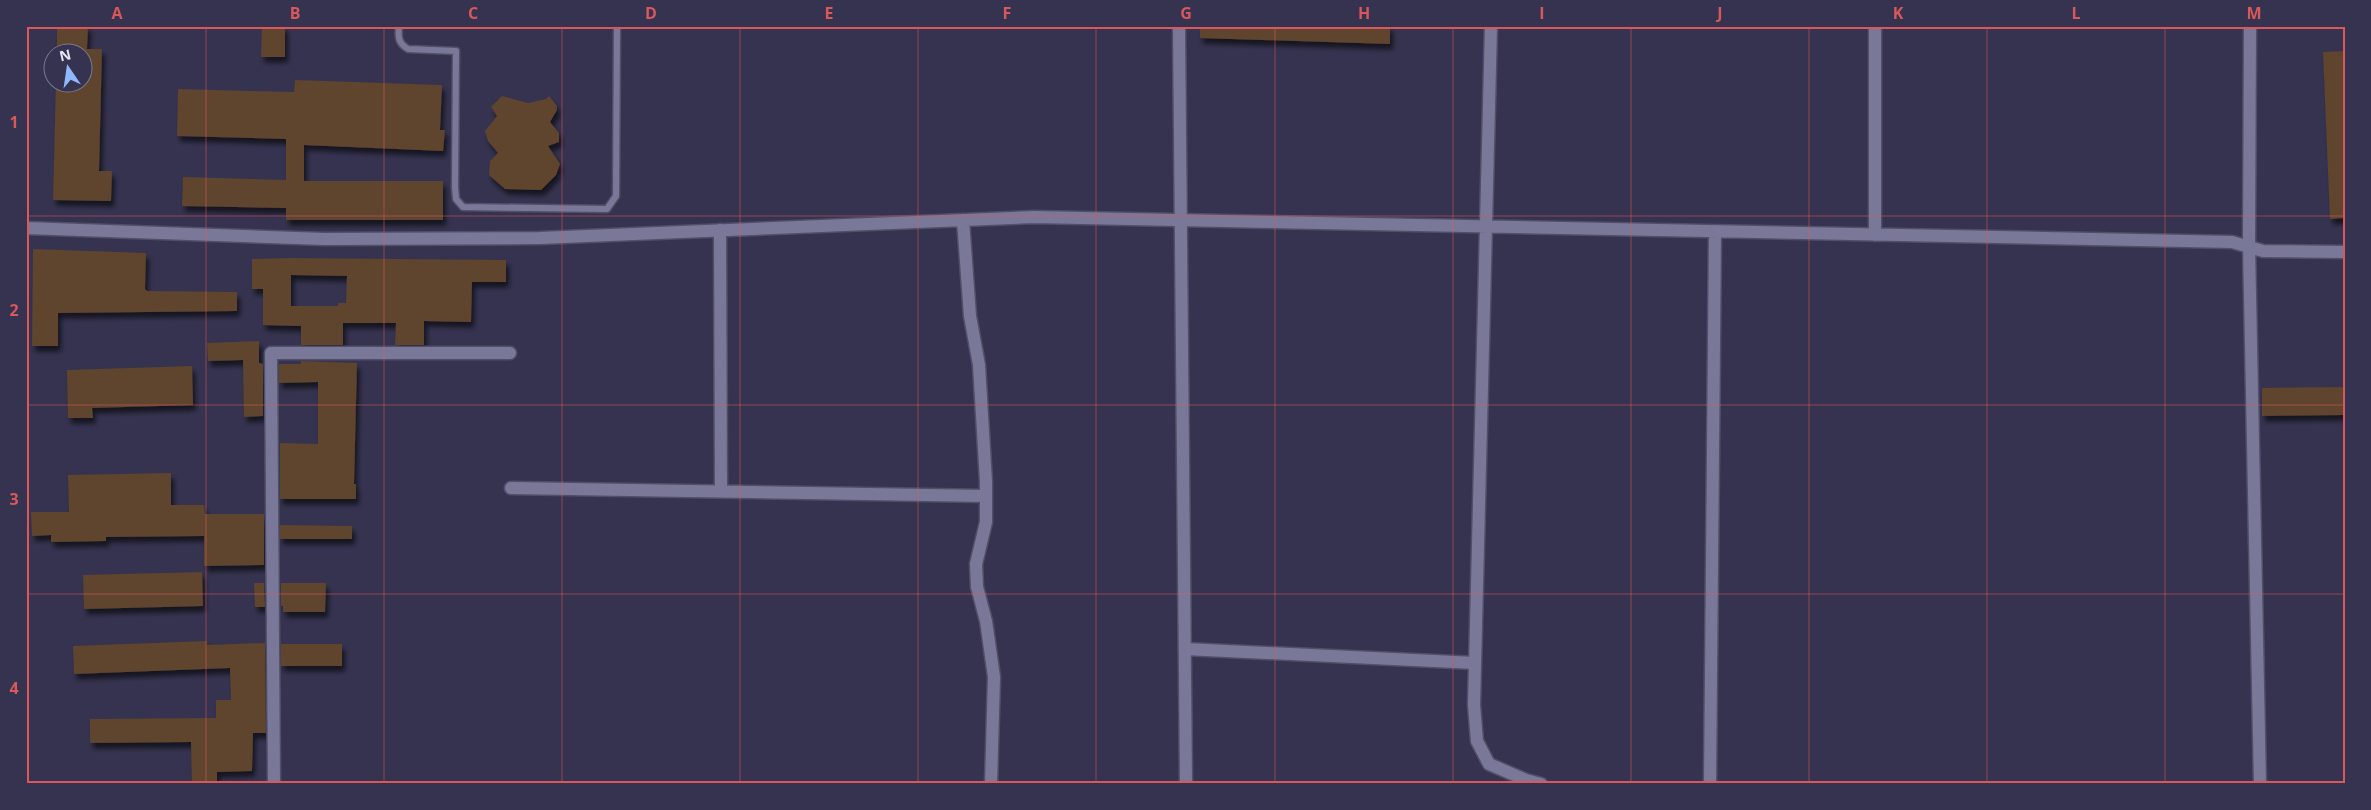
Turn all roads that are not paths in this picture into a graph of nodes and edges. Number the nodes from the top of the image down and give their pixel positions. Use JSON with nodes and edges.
{"nodes":[{"id":1,"x":399,"y":26,"type":"edge"},
{"id":2,"x":617,"y":26,"type":"edge"},
{"id":3,"x":1179,"y":26,"type":"edge"},
{"id":4,"x":1491,"y":26,"type":"edge"},
{"id":5,"x":1876,"y":26,"type":"edge"},
{"id":6,"x":2250,"y":26,"type":"edge"},
{"id":7,"x":963,"y":220,"type":"junction"},
{"id":8,"x":1181,"y":221,"type":"junction"},
{"id":9,"x":1485,"y":227,"type":"junction"},
{"id":10,"x":26,"y":228,"type":"edge"},
{"id":11,"x":720,"y":230,"type":"junction"},
{"id":12,"x":1715,"y":232,"type":"junction"},
{"id":13,"x":1875,"y":235,"type":"junction"},
{"id":14,"x":2249,"y":247,"type":"junction"},
{"id":15,"x":2345,"y":252,"type":"edge"},
{"id":16,"x":510,"y":353,"type":"dead end"},
{"id":17,"x":511,"y":488,"type":"dead end"},
{"id":18,"x":721,"y":491,"type":"junction"},
{"id":19,"x":986,"y":496,"type":"junction"},
{"id":20,"x":1186,"y":649,"type":"junction"},
{"id":21,"x":1475,"y":662,"type":"junction"},
{"id":22,"x":274,"y":784,"type":"edge"},
{"id":23,"x":991,"y":784,"type":"edge"},
{"id":24,"x":1186,"y":784,"type":"edge"},
{"id":25,"x":1541,"y":784,"type":"edge"},
{"id":26,"x":1710,"y":784,"type":"edge"},
{"id":27,"x":2260,"y":784,"type":"edge"}],
"edges":[{"from":1,"to":2,"type":"lane"},
{"from":3,"to":8,"type":"street"},
{"from":4,"to":9,"type":"street"},
{"from":5,"to":13,"type":"street"},
{"from":6,"to":14,"type":"street"},
{"from":7,"to":8,"type":"street"},
{"from":7,"to":11,"type":"street"},
{"from":7,"to":19,"type":"street"},
{"from":8,"to":9,"type":"street"},
{"from":8,"to":20,"type":"street"},
{"from":9,"to":12,"type":"street"},
{"from":9,"to":21,"type":"street"},
{"from":10,"to":11,"type":"street"},
{"from":11,"to":18,"type":"street"},
{"from":12,"to":13,"type":"street"},
{"from":12,"to":26,"type":"street"},
{"from":13,"to":14,"type":"street"},
{"from":14,"to":15,"type":"street"},
{"from":14,"to":27,"type":"street"},
{"from":16,"to":22,"type":"street"},
{"from":17,"to":18,"type":"street"},
{"from":18,"to":19,"type":"street"},
{"from":19,"to":23,"type":"street"},
{"from":20,"to":21,"type":"street"},
{"from":20,"to":24,"type":"street"},
{"from":21,"to":25,"type":"street"}]}
